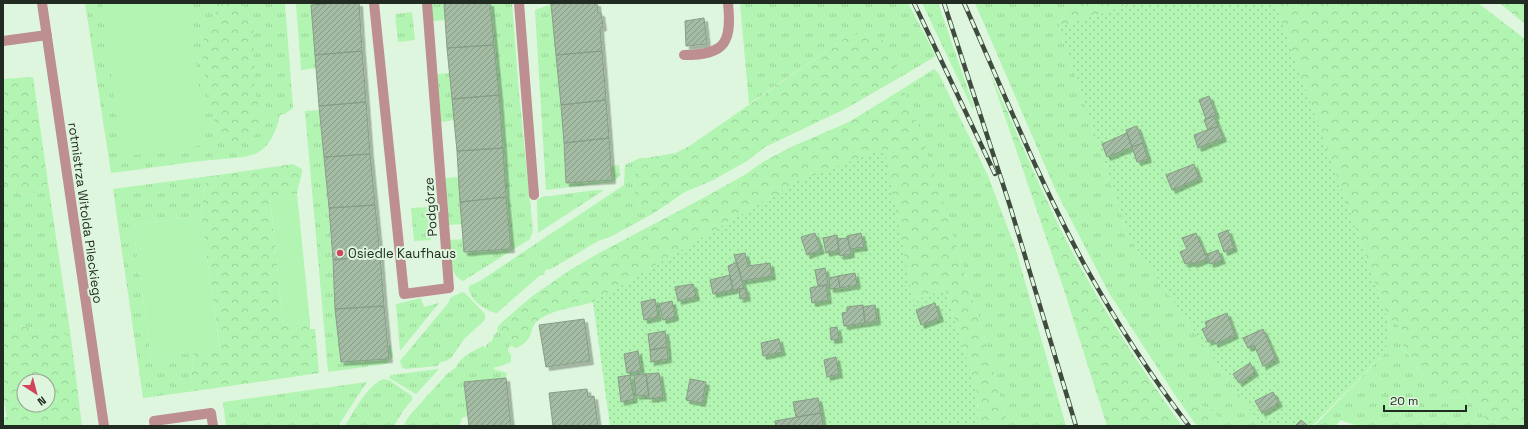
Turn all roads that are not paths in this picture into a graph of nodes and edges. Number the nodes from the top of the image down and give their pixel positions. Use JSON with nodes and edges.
{"nodes":[{"id":1,"x":42,"y":3,"type":"edge"},
{"id":2,"x":374,"y":3,"type":"edge"},
{"id":3,"x":427,"y":3,"type":"edge"},
{"id":4,"x":520,"y":3,"type":"edge"},
{"id":5,"x":728,"y":3,"type":"edge"},
{"id":6,"x":47,"y":35,"type":"junction"},
{"id":7,"x":3,"y":41,"type":"edge"},
{"id":8,"x":684,"y":55,"type":"dead end"},
{"id":9,"x":534,"y":195,"type":"dead end"},
{"id":10,"x":104,"y":426,"type":"edge"},
{"id":11,"x":155,"y":426,"type":"edge"},
{"id":12,"x":213,"y":426,"type":"edge"}],
"edges":[{"from":1,"to":6,"type":"street","name":"rotmistrza Witolda Pileckiego"},
{"from":2,"to":3,"type":"street","name":"Podgórze"},
{"from":4,"to":9,"type":"street"},
{"from":5,"to":8,"type":"street"},
{"from":6,"to":7,"type":"street"},
{"from":6,"to":10,"type":"street","name":"rotmistrza Witolda Pileckiego"},
{"from":11,"to":12,"type":"street"}]}
